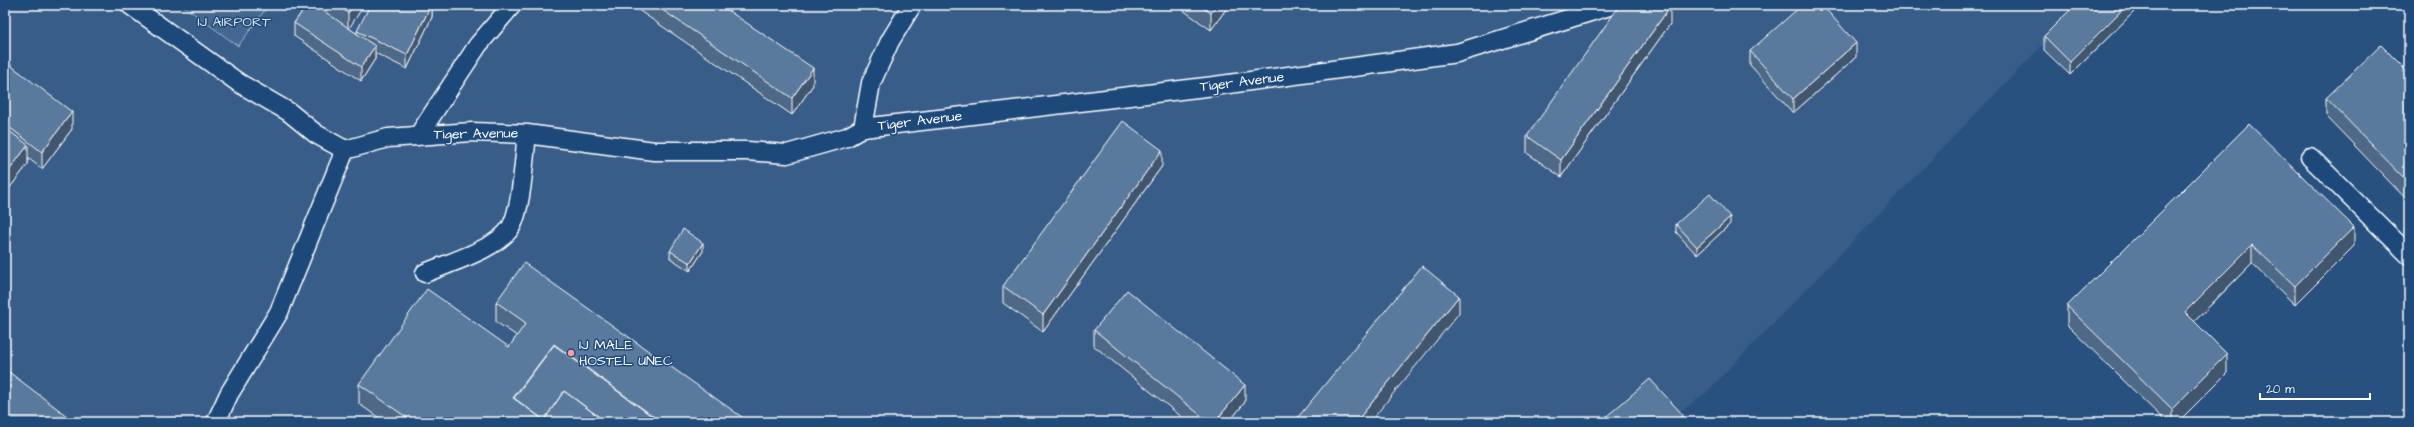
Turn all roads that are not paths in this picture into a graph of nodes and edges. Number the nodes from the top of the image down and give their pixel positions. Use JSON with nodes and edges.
{"nodes":[{"id":1,"x":130,"y":5,"type":"edge"},
{"id":2,"x":512,"y":5,"type":"edge"},
{"id":3,"x":912,"y":5,"type":"edge"},
{"id":4,"x":1614,"y":5,"type":"edge"},
{"id":5,"x":863,"y":128,"type":"junction"},
{"id":6,"x":527,"y":134,"type":"junction"},
{"id":7,"x":418,"y":136,"type":"junction"},
{"id":8,"x":345,"y":150,"type":"junction"},
{"id":9,"x":2310,"y":157,"type":"dead end"},
{"id":10,"x":2409,"y":255,"type":"edge"},
{"id":11,"x":425,"y":273,"type":"dead end"},
{"id":12,"x":216,"y":422,"type":"edge"}],
"edges":[{"from":1,"to":8,"type":"lane"},
{"from":2,"to":7,"type":"lane"},
{"from":3,"to":5,"type":"lane","name":"Tiger Avenue"},
{"from":4,"to":5,"type":"lane","name":"Tiger Avenue"},
{"from":5,"to":6,"type":"lane","name":"Tiger Avenue"},
{"from":6,"to":7,"type":"lane","name":"Tiger Avenue"},
{"from":6,"to":11,"type":"lane"},
{"from":7,"to":8,"type":"lane","name":"Tiger Avenue"},
{"from":8,"to":12,"type":"lane"},
{"from":9,"to":10,"type":"lane"}]}
